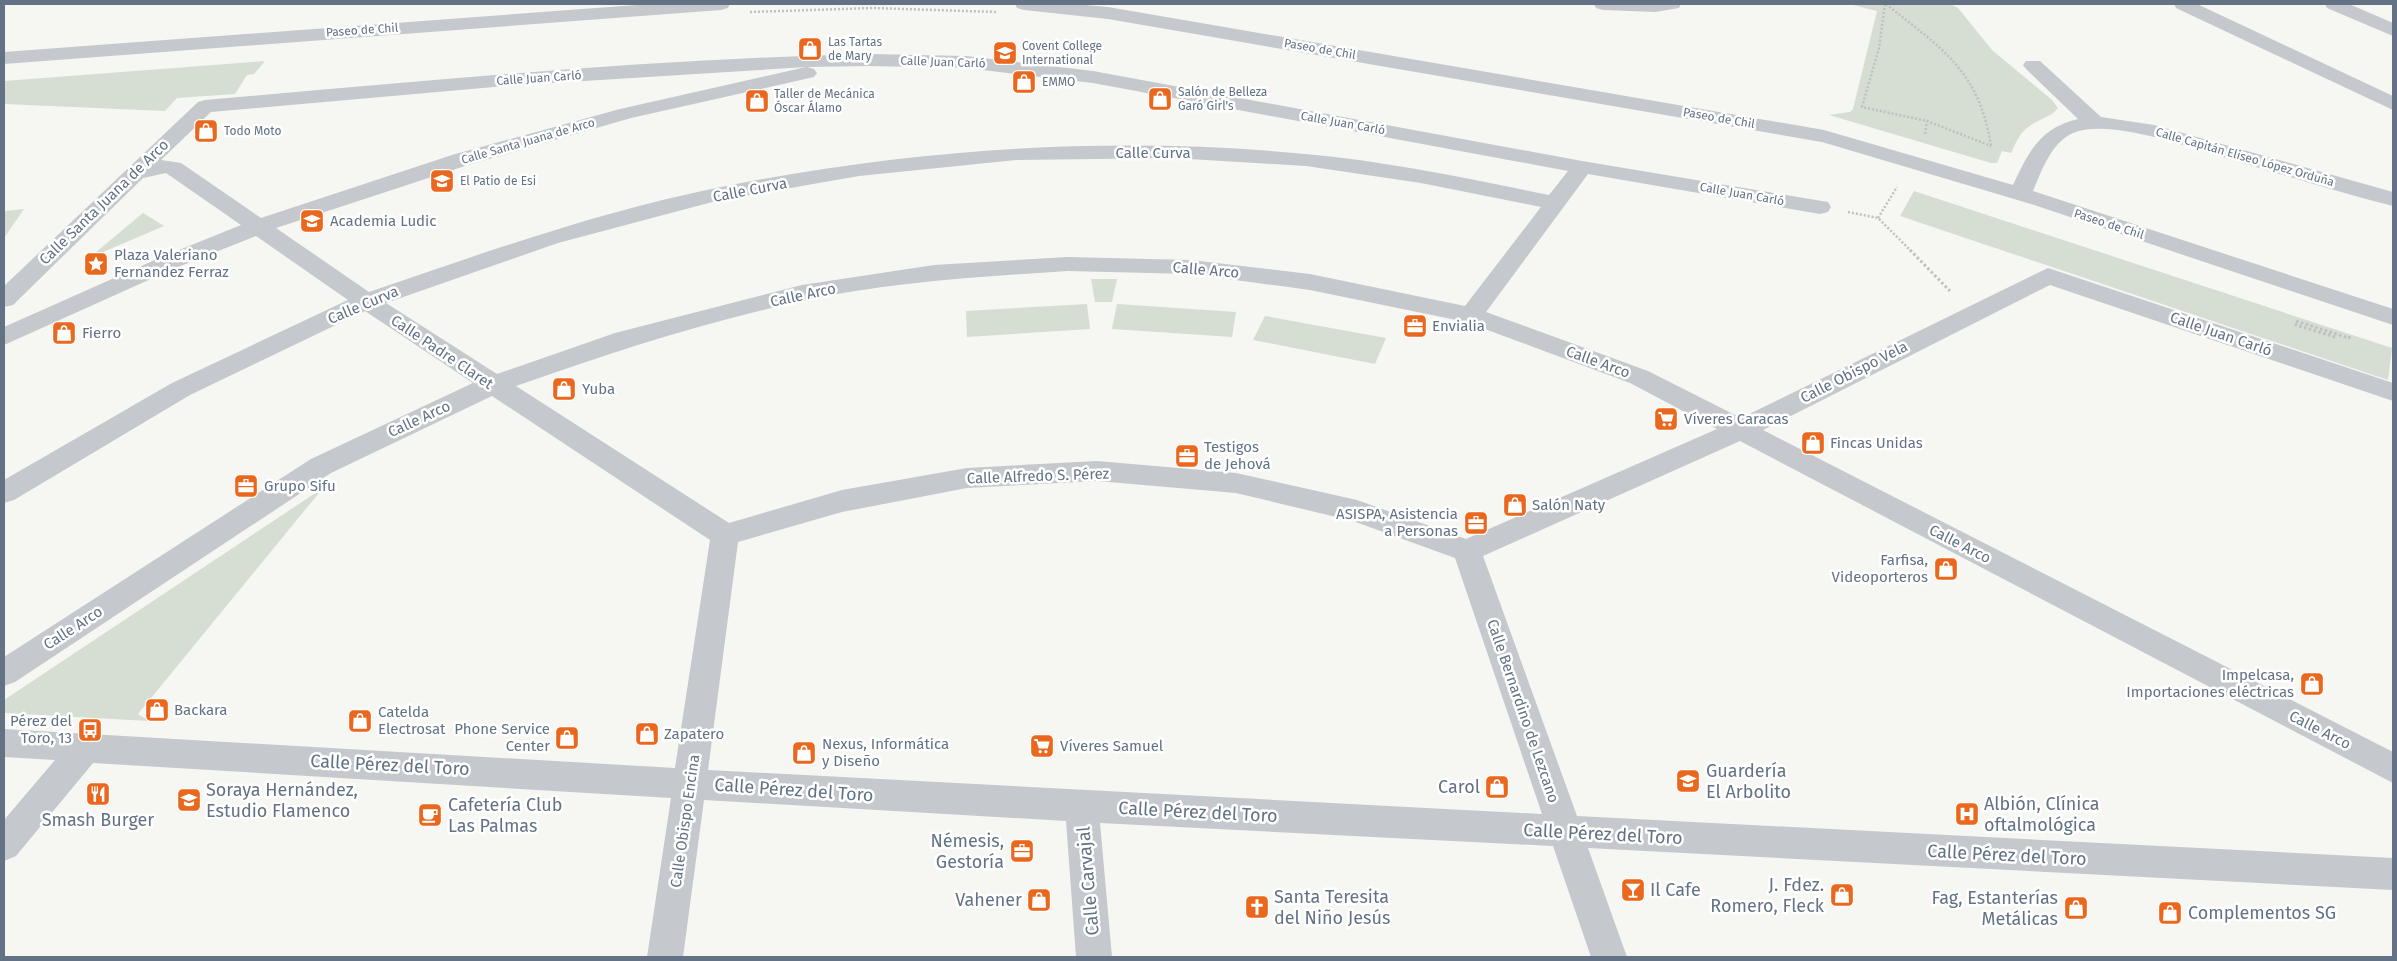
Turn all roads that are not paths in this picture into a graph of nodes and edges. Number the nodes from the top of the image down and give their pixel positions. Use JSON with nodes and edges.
{"nodes":[{"id":1,"x":721,"y":4,"type":"edge"},
{"id":2,"x":1024,"y":4,"type":"edge"},
{"id":3,"x":1603,"y":4,"type":"edge"},
{"id":4,"x":1672,"y":4,"type":"edge"},
{"id":5,"x":2183,"y":4,"type":"edge"},
{"id":6,"x":2337,"y":4,"type":"edge"},
{"id":7,"x":2393,"y":30,"type":"edge"},
{"id":8,"x":4,"y":58,"type":"edge"},
{"id":9,"x":869,"y":60,"type":"junction"},
{"id":10,"x":2033,"y":65,"type":"dead end"},
{"id":11,"x":2393,"y":104,"type":"edge"},
{"id":12,"x":205,"y":106,"type":"joint"},
{"id":13,"x":2096,"y":123,"type":"junction"},
{"id":14,"x":1582,"y":167,"type":"junction"},
{"id":15,"x":132,"y":174,"type":"junction"},
{"id":16,"x":2020,"y":195,"type":"junction"},
{"id":17,"x":2393,"y":199,"type":"edge"},
{"id":18,"x":1555,"y":203,"type":"junction"},
{"id":19,"x":1820,"y":207,"type":"dead end"},
{"id":20,"x":260,"y":226,"type":"junction"},
{"id":21,"x":2048,"y":276,"type":"joint"},
{"id":22,"x":4,"y":299,"type":"edge"},
{"id":23,"x":366,"y":301,"type":"junction"},
{"id":24,"x":1471,"y":315,"type":"junction"},
{"id":25,"x":2393,"y":317,"type":"edge"},
{"id":26,"x":4,"y":337,"type":"edge"},
{"id":27,"x":492,"y":385,"type":"junction"},
{"id":28,"x":2393,"y":392,"type":"edge"},
{"id":29,"x":1740,"y":430,"type":"junction"},
{"id":30,"x":4,"y":493,"type":"edge"},
{"id":31,"x":725,"y":536,"type":"junction"},
{"id":32,"x":1467,"y":551,"type":"junction"},
{"id":33,"x":4,"y":673,"type":"edge"},
{"id":34,"x":4,"y":743,"type":"edge"},
{"id":35,"x":86,"y":747,"type":"junction"},
{"id":36,"x":2393,"y":768,"type":"edge"},
{"id":37,"x":690,"y":784,"type":"junction"},
{"id":38,"x":1082,"y":806,"type":"junction"},
{"id":39,"x":1565,"y":831,"type":"junction"},
{"id":40,"x":4,"y":845,"type":"edge"},
{"id":41,"x":2393,"y":874,"type":"edge"},
{"id":42,"x":665,"y":957,"type":"edge"},
{"id":43,"x":1094,"y":957,"type":"edge"},
{"id":44,"x":1609,"y":957,"type":"edge"}],
"edges":[{"from":1,"to":8,"type":"street","name":"Paseo de Chil"},
{"from":2,"to":16,"type":"street","name":"Paseo de Chil"},
{"from":3,"to":4,"type":"street"},
{"from":5,"to":11,"type":"street"},
{"from":6,"to":7,"type":"street"},
{"from":9,"to":12,"type":"street","name":"Calle Juan Carló"},
{"from":9,"to":14,"type":"street","name":"Calle Juan Carló"},
{"from":9,"to":20,"type":"street","name":"Calle Santa Juana de Arco"},
{"from":10,"to":13,"type":"street"},
{"from":12,"to":15,"type":"street","name":"Calle Santa Juana de Arco"},
{"from":13,"to":16,"type":"street","name":"Calle Capitán Eliseo López Orduña"},
{"from":13,"to":17,"type":"street","name":"Calle Capitán Eliseo López Orduña"},
{"from":14,"to":18,"type":"street"},
{"from":14,"to":19,"type":"street","name":"Calle Juan Carló"},
{"from":15,"to":20,"type":"street","name":"Calle Padre Claret"},
{"from":15,"to":22,"type":"street","name":"Calle Santa Juana de Arco"},
{"from":16,"to":25,"type":"street","name":"Paseo de Chil"},
{"from":18,"to":23,"type":"street","name":"Calle Curva"},
{"from":18,"to":24,"type":"street"},
{"from":20,"to":23,"type":"street","name":"Calle Padre Claret"},
{"from":20,"to":26,"type":"street","name":"Calle Santa Juana de Arco"},
{"from":21,"to":28,"type":"street","name":"Calle Juan Carló"},
{"from":21,"to":29,"type":"street","name":"Calle Obispo Vela"},
{"from":23,"to":27,"type":"street","name":"Calle Padre Claret"},
{"from":23,"to":30,"type":"street","name":"Calle Curva"},
{"from":24,"to":27,"type":"street","name":"Calle Arco"},
{"from":24,"to":29,"type":"street","name":"Calle Arco"},
{"from":27,"to":31,"type":"street","name":"Calle Padre Claret"},
{"from":27,"to":33,"type":"street","name":"Calle Arco"},
{"from":29,"to":32,"type":"street","name":"Calle Obispo Vela"},
{"from":29,"to":36,"type":"street","name":"Calle Arco"},
{"from":31,"to":32,"type":"street","name":"Calle Alfredo S. Pérez"},
{"from":31,"to":37,"type":"street","name":"Calle Obispo Encina"},
{"from":32,"to":39,"type":"street","name":"Calle Bernardino de Lezcano"},
{"from":34,"to":35,"type":"street","name":"Calle Pérez del Toro"},
{"from":35,"to":37,"type":"street","name":"Calle Pérez del Toro"},
{"from":35,"to":40,"type":"street"},
{"from":37,"to":38,"type":"street","name":"Calle Pérez del Toro"},
{"from":37,"to":42,"type":"street","name":"Calle Obispo Encina"},
{"from":38,"to":39,"type":"street","name":"Calle Pérez del Toro"},
{"from":38,"to":43,"type":"street","name":"Calle Carvajal"},
{"from":39,"to":41,"type":"street","name":"Calle Pérez del Toro"},
{"from":39,"to":44,"type":"street","name":"Calle Bernardino de Lezcano"}]}
